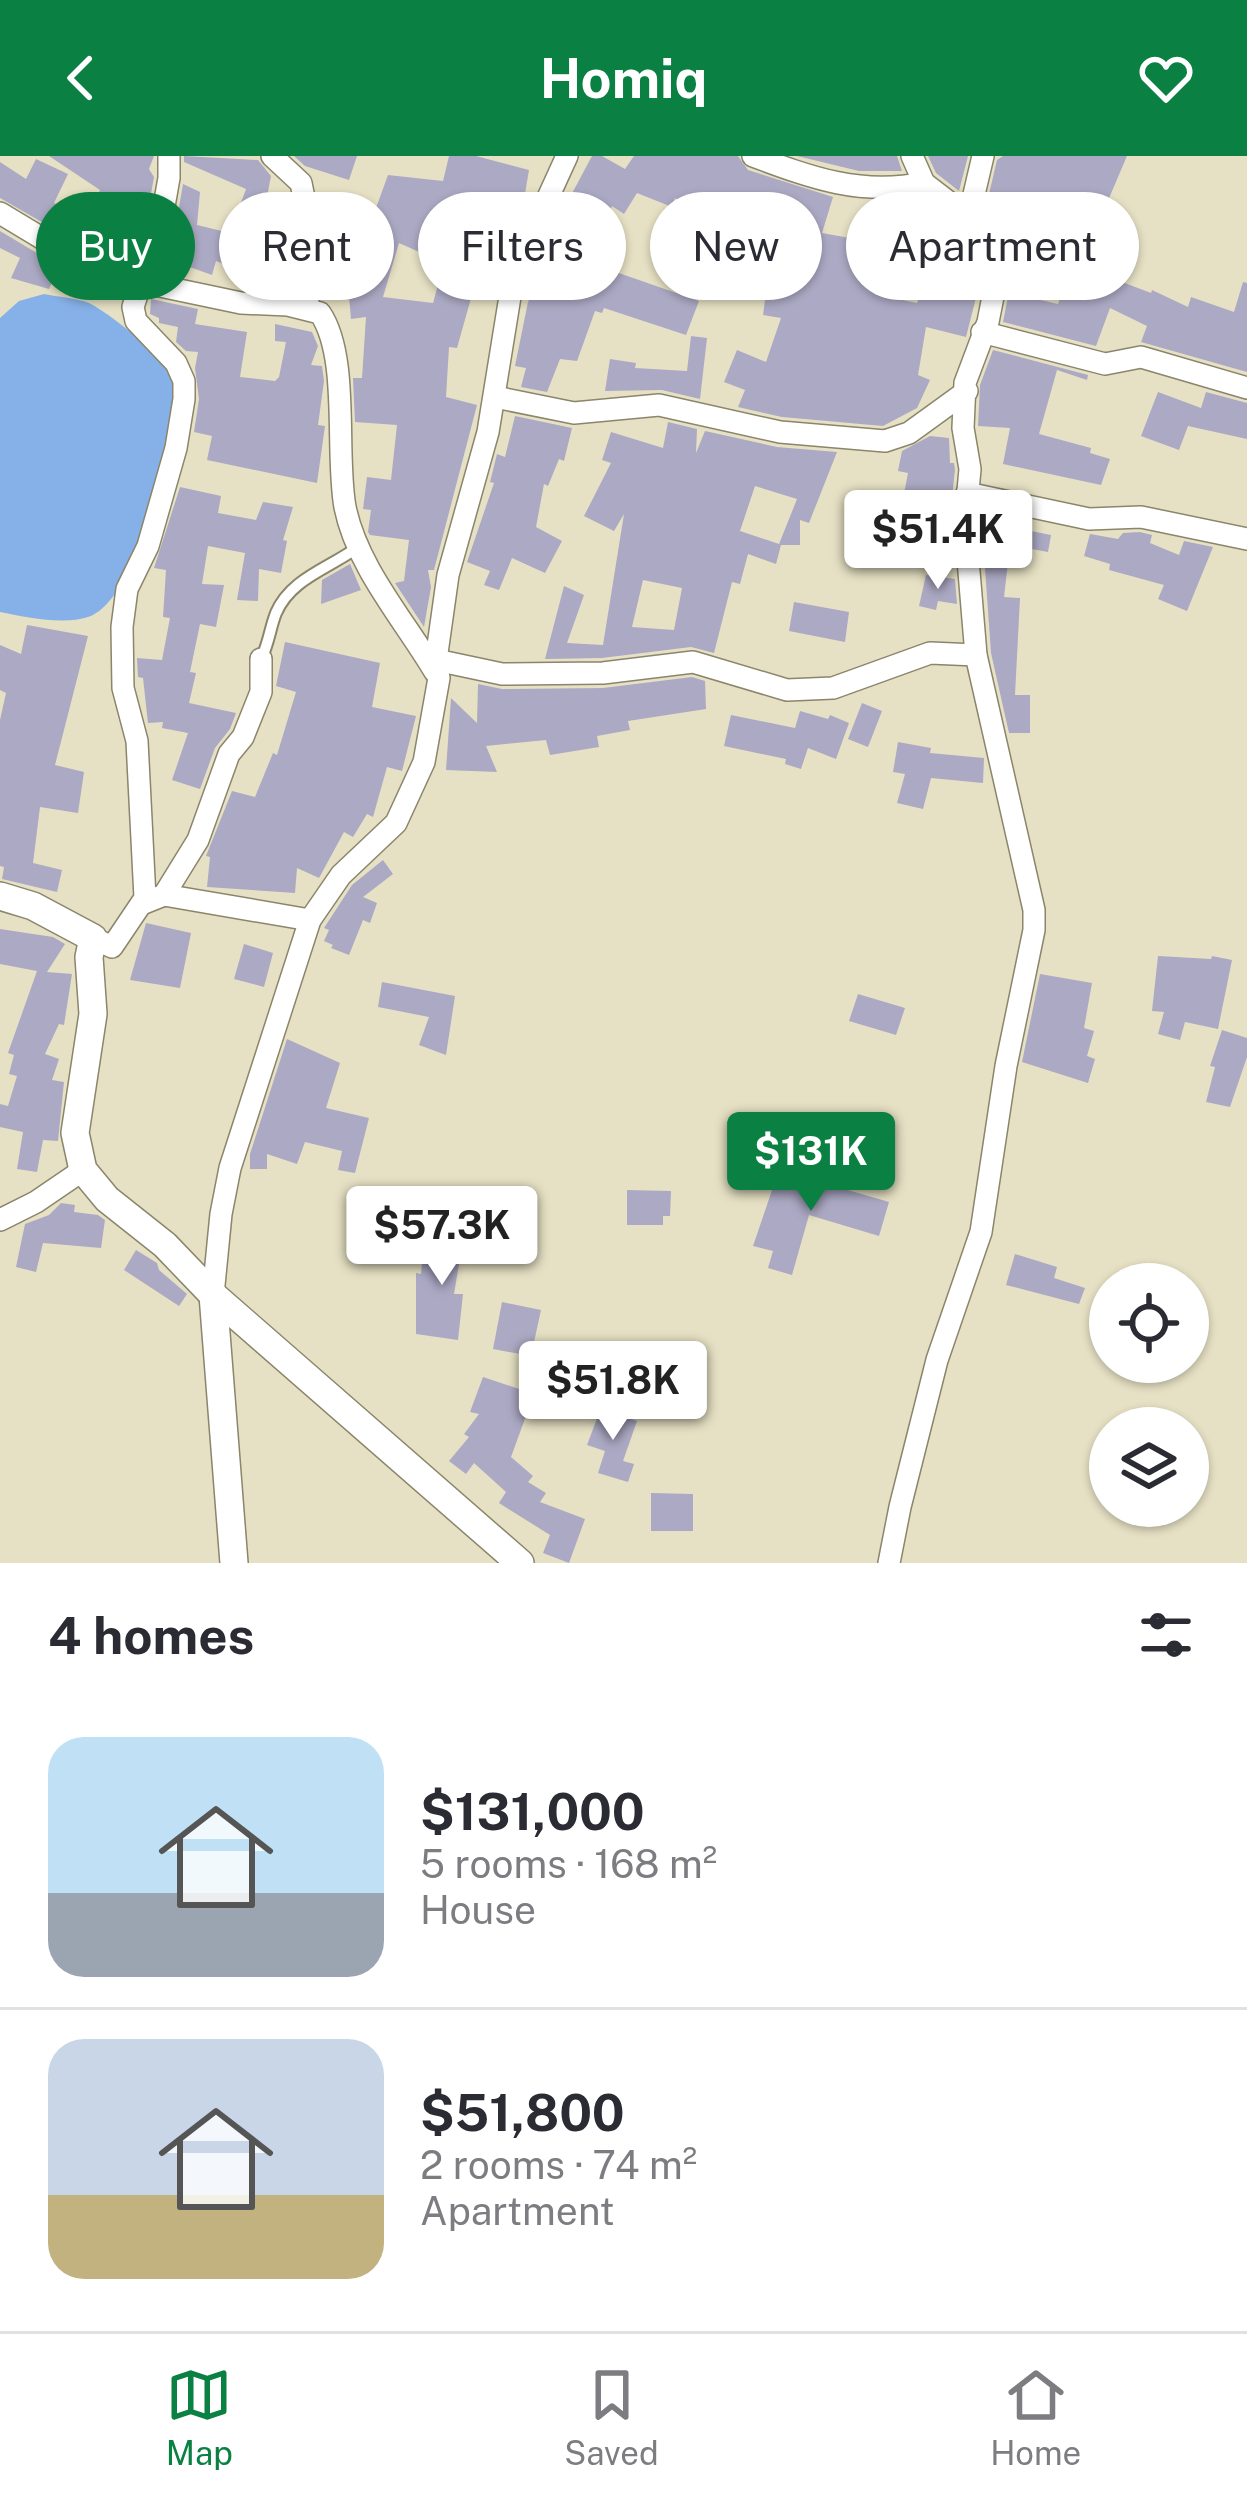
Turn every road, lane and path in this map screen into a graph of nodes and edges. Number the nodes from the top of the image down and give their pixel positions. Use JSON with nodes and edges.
{"nodes":[{"id":1,"x":169,"y":156,"type":"edge"},
{"id":2,"x":272,"y":156,"type":"edge"},
{"id":3,"x":567,"y":156,"type":"edge"},
{"id":4,"x":753,"y":156,"type":"edge"},
{"id":5,"x":831,"y":156,"type":"edge"},
{"id":6,"x":912,"y":156,"type":"edge"},
{"id":7,"x":983,"y":156,"type":"edge"},
{"id":8,"x":822,"y":181,"type":"junction"},
{"id":9,"x":924,"y":183,"type":"junction"},
{"id":10,"x":163,"y":192,"type":"edge"},
{"id":11,"x":935,"y":192,"type":"edge"},
{"id":12,"x":975,"y":192,"type":"edge"},
{"id":13,"x":0,"y":213,"type":"edge"},
{"id":14,"x":36,"y":235,"type":"edge"},
{"id":15,"x":195,"y":294,"type":"edge"},
{"id":16,"x":137,"y":300,"type":"edge"},
{"id":17,"x":990,"y":300,"type":"edge"},
{"id":18,"x":308,"y":308,"type":"junction"},
{"id":19,"x":982,"y":332,"type":"junction"},
{"id":20,"x":1247,"y":388,"type":"edge"},
{"id":21,"x":967,"y":391,"type":"junction"},
{"id":22,"x":495,"y":397,"type":"junction"},
{"id":23,"x":968,"y":493,"type":"junction"},
{"id":24,"x":1247,"y":539,"type":"edge"},
{"id":25,"x":358,"y":548,"type":"junction"},
{"id":26,"x":976,"y":655,"type":"junction"},
{"id":27,"x":261,"y":659,"type":"joint"},
{"id":28,"x":437,"y":669,"type":"junction"},
{"id":29,"x":0,"y":896,"type":"edge"},
{"id":30,"x":154,"y":899,"type":"junction"},
{"id":31,"x":310,"y":920,"type":"junction"},
{"id":32,"x":93,"y":938,"type":"junction"},
{"id":33,"x":83,"y":1170,"type":"junction"},
{"id":34,"x":0,"y":1220,"type":"edge"},
{"id":35,"x":213,"y":1295,"type":"junction"},
{"id":36,"x":234,"y":1563,"type":"edge"},
{"id":37,"x":520,"y":1563,"type":"edge"},
{"id":38,"x":890,"y":1563,"type":"edge"}],
"edges":[{"from":1,"to":10,"type":"street"},
{"from":2,"to":18,"type":"street"},
{"from":3,"to":22,"type":"street"},
{"from":4,"to":8,"type":"street"},
{"from":5,"to":8,"type":"street"},
{"from":6,"to":9,"type":"street"},
{"from":7,"to":12,"type":"street"},
{"from":8,"to":9,"type":"street"},
{"from":9,"to":11,"type":"street"},
{"from":13,"to":14,"type":"street"},
{"from":15,"to":18,"type":"street"},
{"from":16,"to":30,"type":"street"},
{"from":17,"to":19,"type":"street"},
{"from":18,"to":25,"type":"street"},
{"from":19,"to":20,"type":"street"},
{"from":19,"to":21,"type":"street"},
{"from":21,"to":22,"type":"street"},
{"from":21,"to":23,"type":"street"},
{"from":22,"to":28,"type":"street"},
{"from":23,"to":24,"type":"street"},
{"from":23,"to":26,"type":"street"},
{"from":25,"to":27,"type":"lane"},
{"from":25,"to":28,"type":"street"},
{"from":26,"to":28,"type":"street"},
{"from":26,"to":38,"type":"street"},
{"from":27,"to":30,"type":"street"},
{"from":28,"to":31,"type":"street"},
{"from":29,"to":32,"type":"main road"},
{"from":30,"to":31,"type":"street"},
{"from":30,"to":32,"type":"street"},
{"from":31,"to":35,"type":"street"},
{"from":32,"to":33,"type":"main road"},
{"from":33,"to":34,"type":"street"},
{"from":33,"to":35,"type":"main road"},
{"from":35,"to":36,"type":"main road"},
{"from":35,"to":37,"type":"main road"}]}
